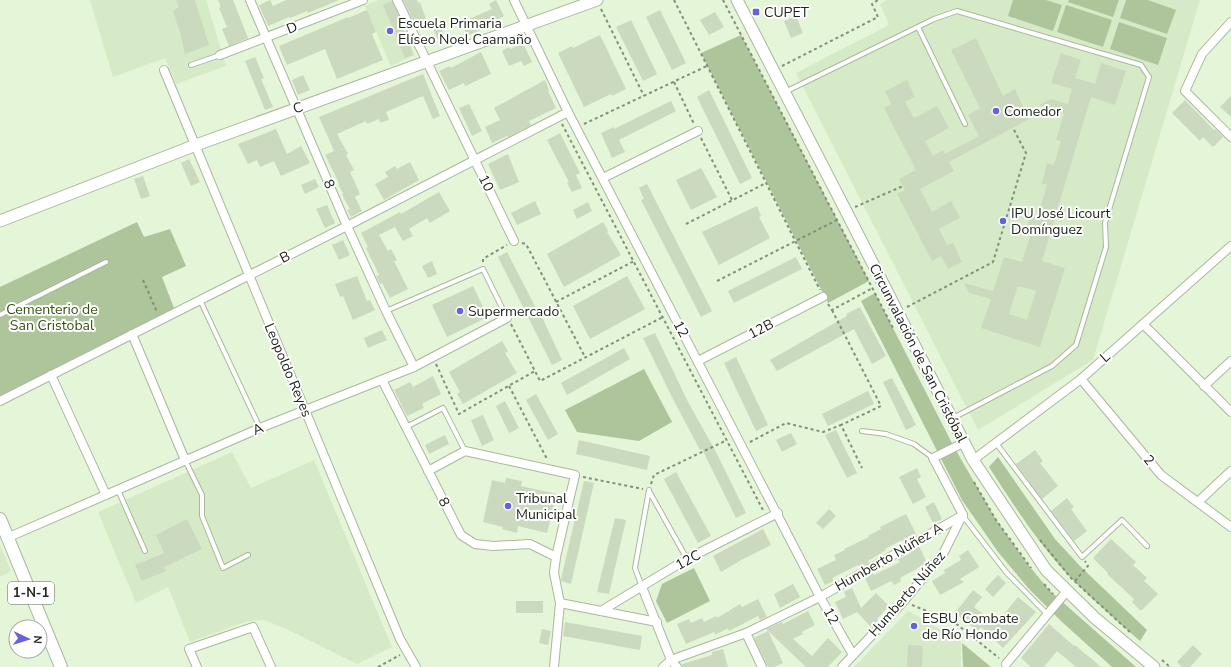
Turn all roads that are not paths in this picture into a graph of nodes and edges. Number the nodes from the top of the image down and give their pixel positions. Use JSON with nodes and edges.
{"nodes":[{"id":1,"x":250,"y":0,"type":"edge"},
{"id":2,"x":363,"y":0,"type":"edge"},
{"id":3,"x":397,"y":0,"type":"edge"},
{"id":4,"x":514,"y":0,"type":"edge"},
{"id":5,"x":737,"y":0,"type":"edge"},
{"id":6,"x":595,"y":1,"type":"edge"},
{"id":7,"x":1231,"y":22,"type":"edge"},
{"id":8,"x":526,"y":26,"type":"junction"},
{"id":9,"x":918,"y":27,"type":"junction"},
{"id":10,"x":266,"y":38,"type":"junction"},
{"id":11,"x":220,"y":55,"type":"joint"},
{"id":12,"x":426,"y":62,"type":"junction"},
{"id":13,"x":192,"y":66,"type":"dead end"},
{"id":14,"x":164,"y":70,"type":"dead end"},
{"id":15,"x":784,"y":92,"type":"junction"},
{"id":16,"x":296,"y":109,"type":"junction"},
{"id":17,"x":568,"y":112,"type":"junction"},
{"id":18,"x":965,"y":124,"type":"dead end"},
{"id":19,"x":698,"y":131,"type":"road end"},
{"id":20,"x":1230,"y":136,"type":"edge"},
{"id":21,"x":196,"y":145,"type":"junction"},
{"id":22,"x":475,"y":160,"type":"junction"},
{"id":23,"x":603,"y":178,"type":"junction"},
{"id":24,"x":0,"y":221,"type":"edge"},
{"id":25,"x":347,"y":226,"type":"junction"},
{"id":26,"x":514,"y":241,"type":"road end"},
{"id":27,"x":1231,"y":246,"type":"edge"},
{"id":28,"x":106,"y":262,"type":"dead end"},
{"id":29,"x":248,"y":276,"type":"junction"},
{"id":30,"x":823,"y":297,"type":"road end"},
{"id":31,"x":200,"y":300,"type":"junction"},
{"id":32,"x":386,"y":311,"type":"junction"},
{"id":33,"x":0,"y":315,"type":"edge"},
{"id":34,"x":507,"y":318,"type":"joint"},
{"id":35,"x":1143,"y":324,"type":"junction"},
{"id":36,"x":132,"y":334,"type":"junction"},
{"id":37,"x":698,"y":361,"type":"junction"},
{"id":38,"x":1231,"y":361,"type":"edge"},
{"id":39,"x":414,"y":367,"type":"junction"},
{"id":40,"x":51,"y":375,"type":"junction"},
{"id":41,"x":1081,"y":379,"type":"junction"},
{"id":42,"x":382,"y":380,"type":"junction"},
{"id":43,"x":1204,"y":386,"type":"junction"},
{"id":44,"x":0,"y":402,"type":"edge"},
{"id":45,"x":304,"y":409,"type":"junction"},
{"id":46,"x":1231,"y":412,"type":"edge"},
{"id":47,"x":951,"y":419,"type":"junction"},
{"id":48,"x":406,"y":427,"type":"junction"},
{"id":49,"x":260,"y":428,"type":"junction"},
{"id":50,"x":862,"y":431,"type":"dead end"},
{"id":51,"x":963,"y":442,"type":"junction"},
{"id":52,"x":996,"y":443,"type":"junction"},
{"id":53,"x":465,"y":452,"type":"junction"},
{"id":54,"x":933,"y":458,"type":"junction"},
{"id":55,"x":185,"y":460,"type":"junction"},
{"id":56,"x":973,"y":460,"type":"junction"},
{"id":57,"x":428,"y":471,"type":"junction"},
{"id":58,"x":1231,"y":471,"type":"edge"},
{"id":59,"x":118,"y":490,"type":"junction"},
{"id":60,"x":106,"y":495,"type":"junction"},
{"id":61,"x":1198,"y":502,"type":"junction"},
{"id":62,"x":778,"y":513,"type":"junction"},
{"id":63,"x":963,"y":515,"type":"junction"},
{"id":64,"x":0,"y":519,"type":"edge"},
{"id":65,"x":1231,"y":527,"type":"edge"},
{"id":66,"x":8,"y":537,"type":"junction"},
{"id":67,"x":1147,"y":546,"type":"dead end"},
{"id":68,"x":145,"y":551,"type":"dead end"},
{"id":69,"x":248,"y":555,"type":"dead end"},
{"id":70,"x":556,"y":557,"type":"junction"},
{"id":71,"x":687,"y":559,"type":"junction"},
{"id":72,"x":642,"y":587,"type":"junction"},
{"id":73,"x":1067,"y":591,"type":"junction"},
{"id":74,"x":820,"y":597,"type":"junction"},
{"id":75,"x":560,"y":603,"type":"junction"},
{"id":76,"x":601,"y":611,"type":"junction"},
{"id":77,"x":1048,"y":614,"type":"junction"},
{"id":78,"x":656,"y":622,"type":"junction"},
{"id":79,"x":746,"y":633,"type":"junction"},
{"id":80,"x":852,"y":655,"type":"junction"},
{"id":81,"x":671,"y":660,"type":"junction"},
{"id":82,"x":1157,"y":663,"type":"edge"},
{"id":83,"x":1006,"y":664,"type":"road end"},
{"id":84,"x":61,"y":667,"type":"edge"},
{"id":85,"x":197,"y":667,"type":"edge"},
{"id":86,"x":270,"y":667,"type":"edge"},
{"id":87,"x":416,"y":667,"type":"edge"},
{"id":88,"x":554,"y":667,"type":"edge"},
{"id":89,"x":663,"y":667,"type":"edge"},
{"id":90,"x":677,"y":667,"type":"edge"},
{"id":91,"x":762,"y":667,"type":"edge"},
{"id":92,"x":842,"y":667,"type":"edge"}],
"edges":[{"from":1,"to":10,"type":"street","name":"8"},
{"from":2,"to":10,"type":"street","name":"D"},
{"from":3,"to":12,"type":"street","name":"10"},
{"from":4,"to":8,"type":"street","name":"12"},
{"from":5,"to":15,"type":"main road","name":"Circunvalación de San Cristóbal"},
{"from":6,"to":8,"type":"main road","name":"C"},
{"from":7,"to":20,"type":"street"},
{"from":8,"to":12,"type":"main road","name":"C"},
{"from":8,"to":17,"type":"street","name":"12"},
{"from":9,"to":15,"type":"lane"},
{"from":9,"to":18,"type":"lane"},
{"from":9,"to":47,"type":"lane"},
{"from":10,"to":11,"type":"street","name":"D"},
{"from":10,"to":16,"type":"street","name":"8"},
{"from":11,"to":13,"type":"lane"},
{"from":12,"to":16,"type":"main road","name":"C"},
{"from":12,"to":22,"type":"street","name":"10"},
{"from":14,"to":21,"type":"street","name":"Leopoldo Reyes"},
{"from":15,"to":47,"type":"main road","name":"Circunvalación de San Cristóbal"},
{"from":16,"to":21,"type":"main road","name":"C"},
{"from":16,"to":25,"type":"street","name":"8"},
{"from":17,"to":22,"type":"street","name":"B"},
{"from":17,"to":23,"type":"street","name":"12"},
{"from":19,"to":23,"type":"street"},
{"from":21,"to":24,"type":"main road","name":"C"},
{"from":21,"to":29,"type":"street","name":"Leopoldo Reyes"},
{"from":22,"to":25,"type":"street","name":"B"},
{"from":22,"to":26,"type":"street","name":"10"},
{"from":23,"to":37,"type":"street","name":"12"},
{"from":25,"to":29,"type":"street","name":"B"},
{"from":25,"to":32,"type":"street","name":"8"},
{"from":27,"to":35,"type":"street","name":"L"},
{"from":28,"to":33,"type":"lane"},
{"from":29,"to":31,"type":"street","name":"B"},
{"from":29,"to":45,"type":"street","name":"Leopoldo Reyes"},
{"from":30,"to":37,"type":"street","name":"12B"},
{"from":31,"to":36,"type":"street","name":"B"},
{"from":31,"to":49,"type":"lane"},
{"from":32,"to":34,"type":"lane"},
{"from":32,"to":39,"type":"street","name":"8"},
{"from":34,"to":39,"type":"street","name":"A"},
{"from":35,"to":41,"type":"street","name":"L"},
{"from":35,"to":43,"type":"street"},
{"from":36,"to":40,"type":"street","name":"B"},
{"from":36,"to":55,"type":"street"},
{"from":37,"to":62,"type":"street","name":"12"},
{"from":38,"to":43,"type":"street"},
{"from":39,"to":42,"type":"street","name":"A"},
{"from":40,"to":44,"type":"street","name":"B"},
{"from":40,"to":60,"type":"street"},
{"from":41,"to":52,"type":"street","name":"L"},
{"from":41,"to":61,"type":"street","name":"2"},
{"from":42,"to":45,"type":"street","name":"A"},
{"from":42,"to":48,"type":"street","name":"8"},
{"from":43,"to":46,"type":"street"},
{"from":45,"to":49,"type":"street","name":"A"},
{"from":45,"to":87,"type":"street","name":"Leopoldo Reyes"},
{"from":47,"to":51,"type":"main road","name":"Circunvalación de San Cristóbal"},
{"from":48,"to":53,"type":"lane"},
{"from":48,"to":57,"type":"street","name":"8"},
{"from":49,"to":55,"type":"street","name":"A"},
{"from":50,"to":54,"type":"lane"},
{"from":51,"to":54,"type":"street"},
{"from":51,"to":56,"type":"main road","name":"Circunvalación de San Cristóbal"},
{"from":52,"to":56,"type":"street","name":"L"},
{"from":52,"to":67,"type":"lane"},
{"from":53,"to":57,"type":"street"},
{"from":53,"to":70,"type":"street"},
{"from":54,"to":63,"type":"street"},
{"from":55,"to":59,"type":"street","name":"A"},
{"from":55,"to":69,"type":"lane"},
{"from":56,"to":73,"type":"main road","name":"Circunvalación de San Cristóbal"},
{"from":57,"to":70,"type":"street","name":"8"},
{"from":58,"to":61,"type":"street"},
{"from":59,"to":60,"type":"street","name":"A"},
{"from":59,"to":68,"type":"lane"},
{"from":60,"to":66,"type":"street","name":"A"},
{"from":61,"to":65,"type":"street","name":"2"},
{"from":62,"to":71,"type":"street","name":"12C"},
{"from":62,"to":74,"type":"street","name":"12"},
{"from":63,"to":74,"type":"street","name":"Humberto Núñez A"},
{"from":63,"to":77,"type":"lane"},
{"from":63,"to":80,"type":"street","name":"Humberto Núñez"},
{"from":64,"to":66,"type":"main road","number":"1-N-1"},
{"from":66,"to":84,"type":"main road","number":"1-N-1"},
{"from":70,"to":75,"type":"street"},
{"from":71,"to":72,"type":"street","name":"12C"},
{"from":71,"to":72,"type":"lane"},
{"from":72,"to":76,"type":"street","name":"12C"},
{"from":72,"to":78,"type":"street"},
{"from":73,"to":77,"type":"street"},
{"from":73,"to":82,"type":"main road","name":"Circunvalación de San Cristóbal"},
{"from":74,"to":79,"type":"street","name":"Humberto Núñez A"},
{"from":74,"to":80,"type":"street","name":"12"},
{"from":75,"to":76,"type":"street"},
{"from":75,"to":88,"type":"street"},
{"from":76,"to":78,"type":"street"},
{"from":77,"to":83,"type":"street"},
{"from":78,"to":81,"type":"street"},
{"from":79,"to":81,"type":"street","name":"Humberto Núñez A"},
{"from":79,"to":91,"type":"street"},
{"from":80,"to":92,"type":"street","name":"Humberto Núñez"},
{"from":81,"to":89,"type":"street","name":"Humberto Núñez A"},
{"from":81,"to":90,"type":"street"},
{"from":85,"to":86,"type":"street"}]}
